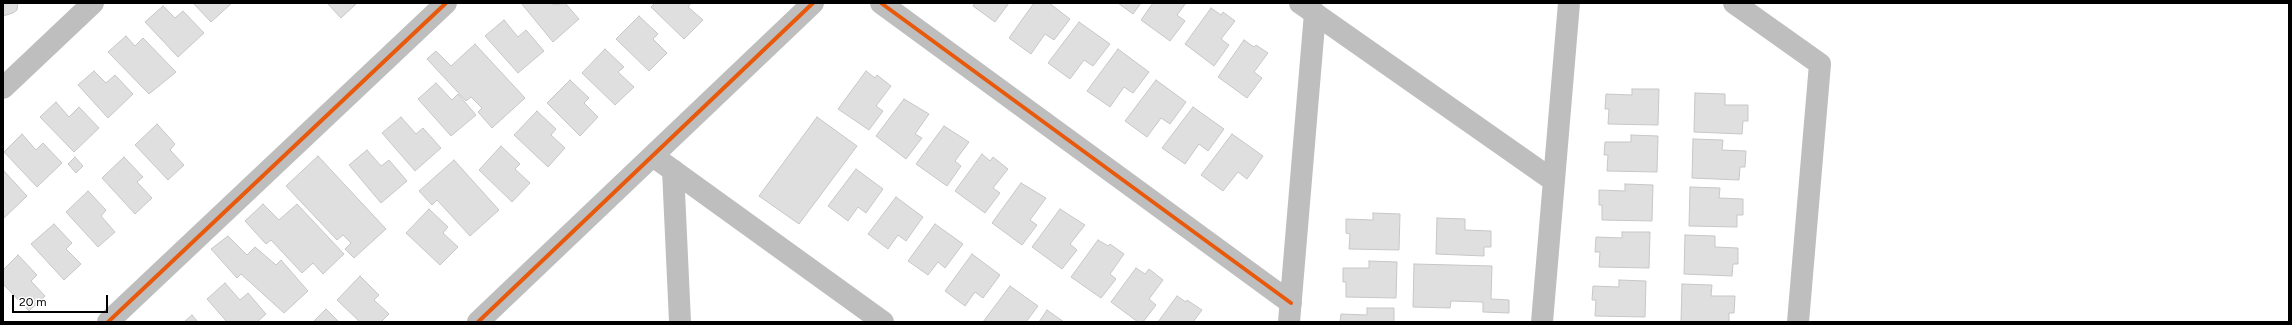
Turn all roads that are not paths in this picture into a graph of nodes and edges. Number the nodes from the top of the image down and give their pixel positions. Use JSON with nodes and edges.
{"nodes":[{"id":1,"x":93,"y":3,"type":"edge"},
{"id":2,"x":446,"y":3,"type":"edge"},
{"id":3,"x":814,"y":3,"type":"edge"},
{"id":4,"x":882,"y":3,"type":"edge"},
{"id":5,"x":1569,"y":3,"type":"edge"},
{"id":6,"x":1734,"y":3,"type":"edge"},
{"id":7,"x":1307,"y":8,"type":"edge"},
{"id":8,"x":3,"y":88,"type":"edge"},
{"id":9,"x":653,"y":156,"type":"junction"},
{"id":10,"x":673,"y":170,"type":"junction"},
{"id":11,"x":1554,"y":181,"type":"junction"},
{"id":12,"x":1290,"y":312,"type":"edge"},
{"id":13,"x":108,"y":322,"type":"edge"},
{"id":14,"x":478,"y":322,"type":"edge"},
{"id":15,"x":680,"y":322,"type":"edge"},
{"id":16,"x":883,"y":322,"type":"edge"},
{"id":17,"x":1542,"y":322,"type":"edge"},
{"id":18,"x":1798,"y":322,"type":"edge"}],
"edges":[{"from":1,"to":8,"type":"street"},
{"from":2,"to":13,"type":"street"},
{"from":3,"to":9,"type":"street"},
{"from":4,"to":12,"type":"street"},
{"from":5,"to":11,"type":"street"},
{"from":6,"to":18,"type":"street"},
{"from":7,"to":11,"type":"street"},
{"from":7,"to":12,"type":"street"},
{"from":9,"to":10,"type":"street"},
{"from":9,"to":14,"type":"street"},
{"from":10,"to":15,"type":"street"},
{"from":10,"to":16,"type":"street"},
{"from":11,"to":17,"type":"street"}]}
